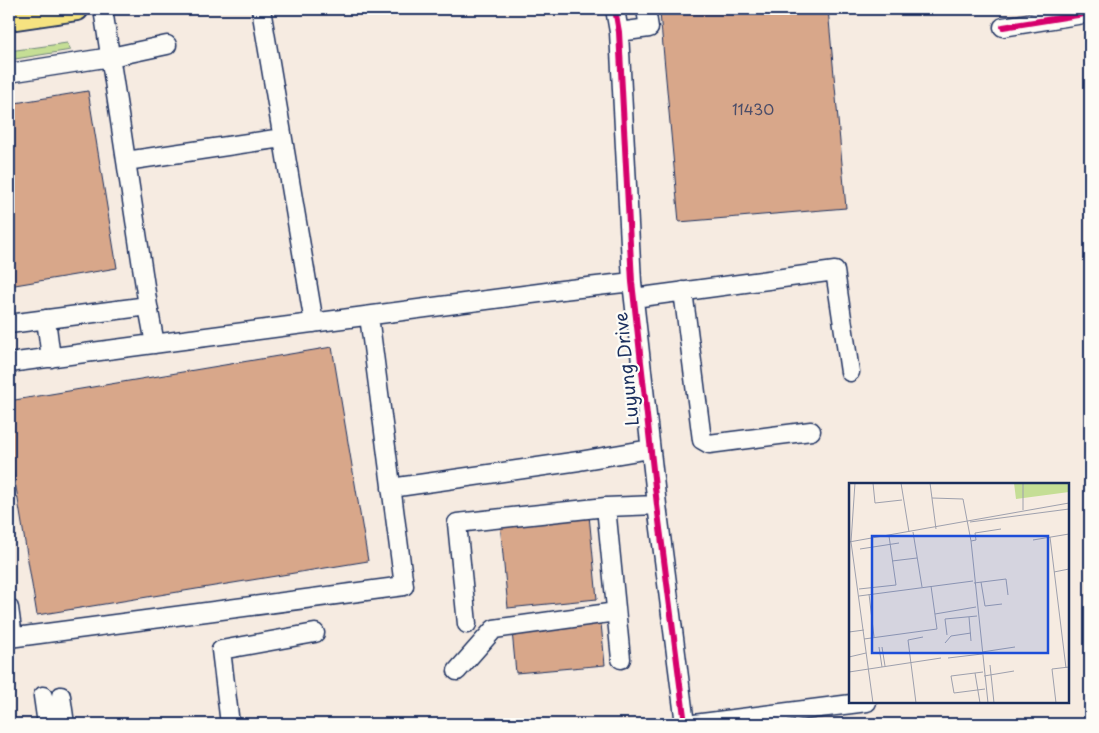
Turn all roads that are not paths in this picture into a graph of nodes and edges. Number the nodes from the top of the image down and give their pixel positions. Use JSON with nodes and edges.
{"nodes":[{"id":1,"x":76,"y":9,"type":"edge"},
{"id":2,"x":103,"y":9,"type":"edge"},
{"id":3,"x":261,"y":9,"type":"edge"},
{"id":4,"x":615,"y":9,"type":"edge"},
{"id":5,"x":646,"y":9,"type":"edge"},
{"id":6,"x":1090,"y":13,"type":"edge"},
{"id":7,"x":9,"y":19,"type":"edge"},
{"id":8,"x":1003,"y":27,"type":"dead end"},
{"id":9,"x":619,"y":32,"type":"junction"},
{"id":10,"x":167,"y":45,"type":"dead end"},
{"id":11,"x":111,"y":58,"type":"junction"},
{"id":12,"x":9,"y":72,"type":"edge"},
{"id":13,"x":282,"y":138,"type":"junction"},
{"id":14,"x":126,"y":161,"type":"junction"},
{"id":15,"x":633,"y":290,"type":"junction"},
{"id":16,"x":683,"y":291,"type":"junction"},
{"id":17,"x":148,"y":306,"type":"junction"},
{"id":18,"x":368,"y":316,"type":"junction"},
{"id":19,"x":46,"y":319,"type":"junction"},
{"id":20,"x":314,"y":323,"type":"junction"},
{"id":21,"x":9,"y":324,"type":"edge"},
{"id":22,"x":155,"y":344,"type":"junction"},
{"id":23,"x":51,"y":358,"type":"junction"},
{"id":24,"x":9,"y":363,"type":"edge"},
{"id":25,"x":850,"y":372,"type":"dead end"},
{"id":26,"x":811,"y":431,"type":"dead end"},
{"id":27,"x":650,"y":449,"type":"junction"},
{"id":28,"x":391,"y":488,"type":"junction"},
{"id":29,"x":657,"y":505,"type":"junction"},
{"id":30,"x":606,"y":507,"type":"junction"},
{"id":31,"x":9,"y":608,"type":"edge"},
{"id":32,"x":616,"y":612,"type":"junction"},
{"id":33,"x":467,"y":624,"type":"dead end"},
{"id":34,"x":315,"y":633,"type":"dead end"},
{"id":35,"x":11,"y":638,"type":"edge"},
{"id":36,"x":621,"y":659,"type":"dead end"},
{"id":37,"x":456,"y":671,"type":"dead end"},
{"id":38,"x":42,"y":696,"type":"dead end"},
{"id":39,"x":61,"y":696,"type":"dead end"},
{"id":40,"x":859,"y":703,"type":"edge"},
{"id":41,"x":47,"y":724,"type":"edge"},
{"id":42,"x":65,"y":724,"type":"edge"},
{"id":43,"x":230,"y":724,"type":"edge"},
{"id":44,"x":685,"y":724,"type":"edge"},
{"id":45,"x":694,"y":724,"type":"edge"}],
"edges":[{"from":1,"to":7,"type":"main road"},
{"from":2,"to":11,"type":"street"},
{"from":3,"to":13,"type":"street"},
{"from":4,"to":9,"type":"street","name":"Luyung Drive"},
{"from":5,"to":9,"type":"street"},
{"from":6,"to":8,"type":"street"},
{"from":9,"to":15,"type":"street","name":"Luyung Drive"},
{"from":10,"to":11,"type":"street"},
{"from":11,"to":12,"type":"street"},
{"from":11,"to":14,"type":"street"},
{"from":13,"to":14,"type":"street"},
{"from":13,"to":20,"type":"street"},
{"from":14,"to":17,"type":"street"},
{"from":15,"to":16,"type":"street"},
{"from":15,"to":18,"type":"street"},
{"from":15,"to":27,"type":"street","name":"Luyung Drive"},
{"from":16,"to":25,"type":"street"},
{"from":16,"to":26,"type":"street"},
{"from":17,"to":19,"type":"street"},
{"from":17,"to":22,"type":"street"},
{"from":18,"to":20,"type":"street"},
{"from":18,"to":28,"type":"street"},
{"from":19,"to":21,"type":"street"},
{"from":19,"to":23,"type":"street"},
{"from":20,"to":22,"type":"street"},
{"from":22,"to":23,"type":"street"},
{"from":23,"to":24,"type":"street"},
{"from":27,"to":28,"type":"street"},
{"from":27,"to":29,"type":"street","name":"Luyung Drive"},
{"from":28,"to":35,"type":"street"},
{"from":29,"to":30,"type":"street"},
{"from":29,"to":44,"type":"street","name":"Luyung Drive"},
{"from":30,"to":32,"type":"street"},
{"from":30,"to":33,"type":"street"},
{"from":31,"to":35,"type":"street"},
{"from":32,"to":36,"type":"street"},
{"from":32,"to":37,"type":"street"},
{"from":34,"to":43,"type":"street"},
{"from":38,"to":41,"type":"street"},
{"from":39,"to":42,"type":"street"},
{"from":40,"to":45,"type":"street"}]}
